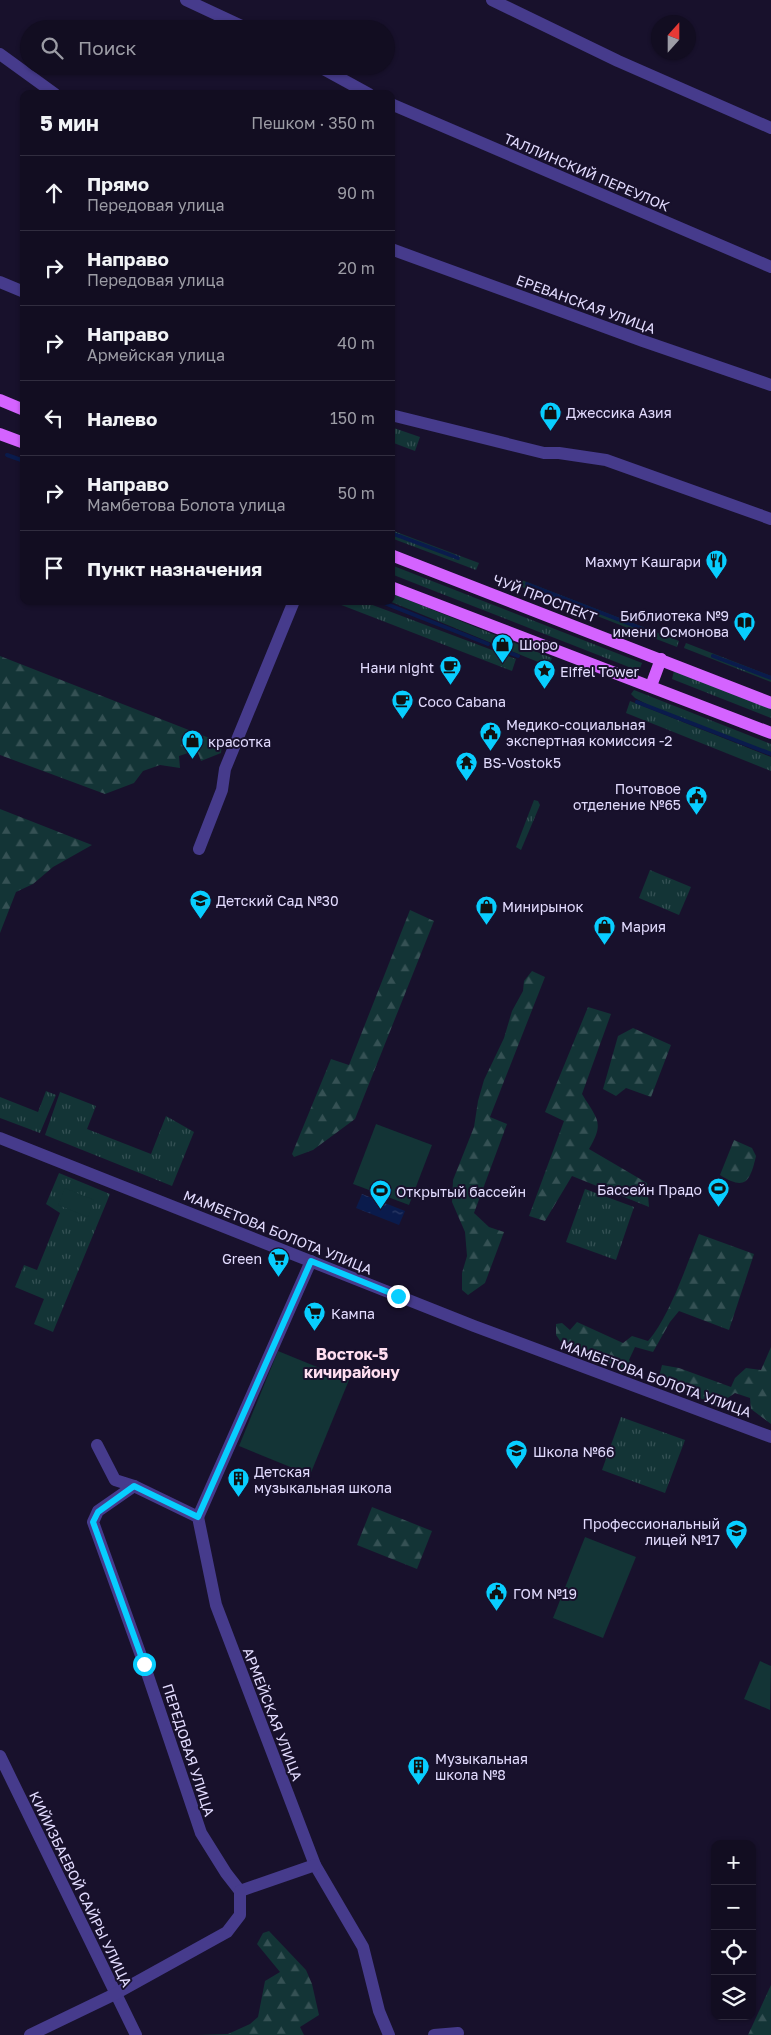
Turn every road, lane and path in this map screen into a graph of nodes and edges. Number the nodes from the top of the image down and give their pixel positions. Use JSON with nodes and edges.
{"nodes":[{"id":1,"x":186,"y":0,"type":"edge"},
{"id":2,"x":492,"y":0,"type":"edge"},
{"id":3,"x":229,"y":20,"type":"edge"},
{"id":4,"x":0,"y":54,"type":"edge"},
{"id":5,"x":20,"y":69,"type":"edge"},
{"id":6,"x":29,"y":75,"type":"edge"},
{"id":7,"x":334,"y":75,"type":"edge"},
{"id":8,"x":50,"y":90,"type":"edge"},
{"id":9,"x":362,"y":90,"type":"edge"},
{"id":10,"x":395,"y":106,"type":"edge"},
{"id":11,"x":771,"y":128,"type":"edge"},
{"id":12,"x":395,"y":250,"type":"edge"},
{"id":13,"x":771,"y":267,"type":"edge"},
{"id":14,"x":0,"y":282,"type":"edge"},
{"id":15,"x":20,"y":290,"type":"edge"},
{"id":16,"x":771,"y":385,"type":"edge"},
{"id":17,"x":0,"y":400,"type":"edge"},
{"id":18,"x":20,"y":408,"type":"edge"},
{"id":19,"x":395,"y":416,"type":"edge"},
{"id":20,"x":0,"y":434,"type":"edge"},
{"id":21,"x":20,"y":442,"type":"edge"},
{"id":22,"x":771,"y":519,"type":"edge"},
{"id":23,"x":395,"y":556,"type":"edge"},
{"id":24,"x":395,"y":588,"type":"edge"},
{"id":25,"x":292,"y":605,"type":"edge"},
{"id":26,"x":661,"y":659,"type":"junction"},
{"id":27,"x":651,"y":686,"type":"junction"},
{"id":28,"x":771,"y":703,"type":"edge"},
{"id":29,"x":771,"y":733,"type":"edge"},
{"id":30,"x":199,"y":848,"type":"dead end"},
{"id":31,"x":0,"y":1138,"type":"edge"},
{"id":32,"x":311,"y":1261,"type":"junction"},
{"id":33,"x":771,"y":1437,"type":"edge"},
{"id":34,"x":97,"y":1445,"type":"dead end"},
{"id":35,"x":134,"y":1486,"type":"junction"},
{"id":36,"x":198,"y":1517,"type":"junction"},
{"id":37,"x":0,"y":1756,"type":"edge"},
{"id":38,"x":315,"y":1865,"type":"junction"},
{"id":39,"x":240,"y":1891,"type":"junction"},
{"id":40,"x":115,"y":1994,"type":"junction"},
{"id":41,"x":458,"y":2033,"type":"dead end"},
{"id":42,"x":30,"y":2035,"type":"edge"},
{"id":43,"x":136,"y":2035,"type":"edge"},
{"id":44,"x":390,"y":2035,"type":"edge"},
{"id":45,"x":434,"y":2035,"type":"edge"}],
"edges":[{"from":1,"to":3,"type":"street"},
{"from":2,"to":11,"type":"street"},
{"from":4,"to":5,"type":"street"},
{"from":6,"to":8,"type":"street"},
{"from":7,"to":9,"type":"street"},
{"from":10,"to":13,"type":"street","name":"ТАЛЛИНСКИЙ ПЕРЕУЛОК"},
{"from":12,"to":16,"type":"street","name":"ЕРЕВАНСКАЯ УЛИЦА"},
{"from":14,"to":15,"type":"street"},
{"from":17,"to":18,"type":"main road"},
{"from":19,"to":22,"type":"street"},
{"from":20,"to":21,"type":"main road"},
{"from":23,"to":26,"type":"main road","name":"ЧУЙ ПРОСПЕКТ"},
{"from":24,"to":27,"type":"main road"},
{"from":25,"to":30,"type":"street"},
{"from":26,"to":27,"type":"main road"},
{"from":26,"to":28,"type":"main road","name":"ЧУЙ ПРОСПЕКТ"},
{"from":27,"to":29,"type":"main road"},
{"from":31,"to":32,"type":"street","name":"МАМБЕТОВА БОЛОТА УЛИЦА"},
{"from":32,"to":33,"type":"street","name":"МАМБЕТОВА БОЛОТА УЛИЦА"},
{"from":32,"to":36,"type":"street"},
{"from":34,"to":35,"type":"street"},
{"from":35,"to":36,"type":"street"},
{"from":35,"to":39,"type":"street","name":"ПЕРЕДОВАЯ УЛИЦА"},
{"from":36,"to":38,"type":"street","name":"АРМЕЙСКАЯ УЛИЦА"},
{"from":37,"to":40,"type":"street","name":"КИЙИЗБАЕВОЙ САЙРЫ УЛИЦА"},
{"from":38,"to":39,"type":"street"},
{"from":38,"to":44,"type":"street","name":"АРМЕЙСКАЯ УЛИЦА"},
{"from":39,"to":40,"type":"street"},
{"from":40,"to":42,"type":"street"},
{"from":40,"to":43,"type":"street","name":"КИЙИЗБАЕВОЙ САЙРЫ УЛИЦА"},
{"from":41,"to":45,"type":"street"}]}
